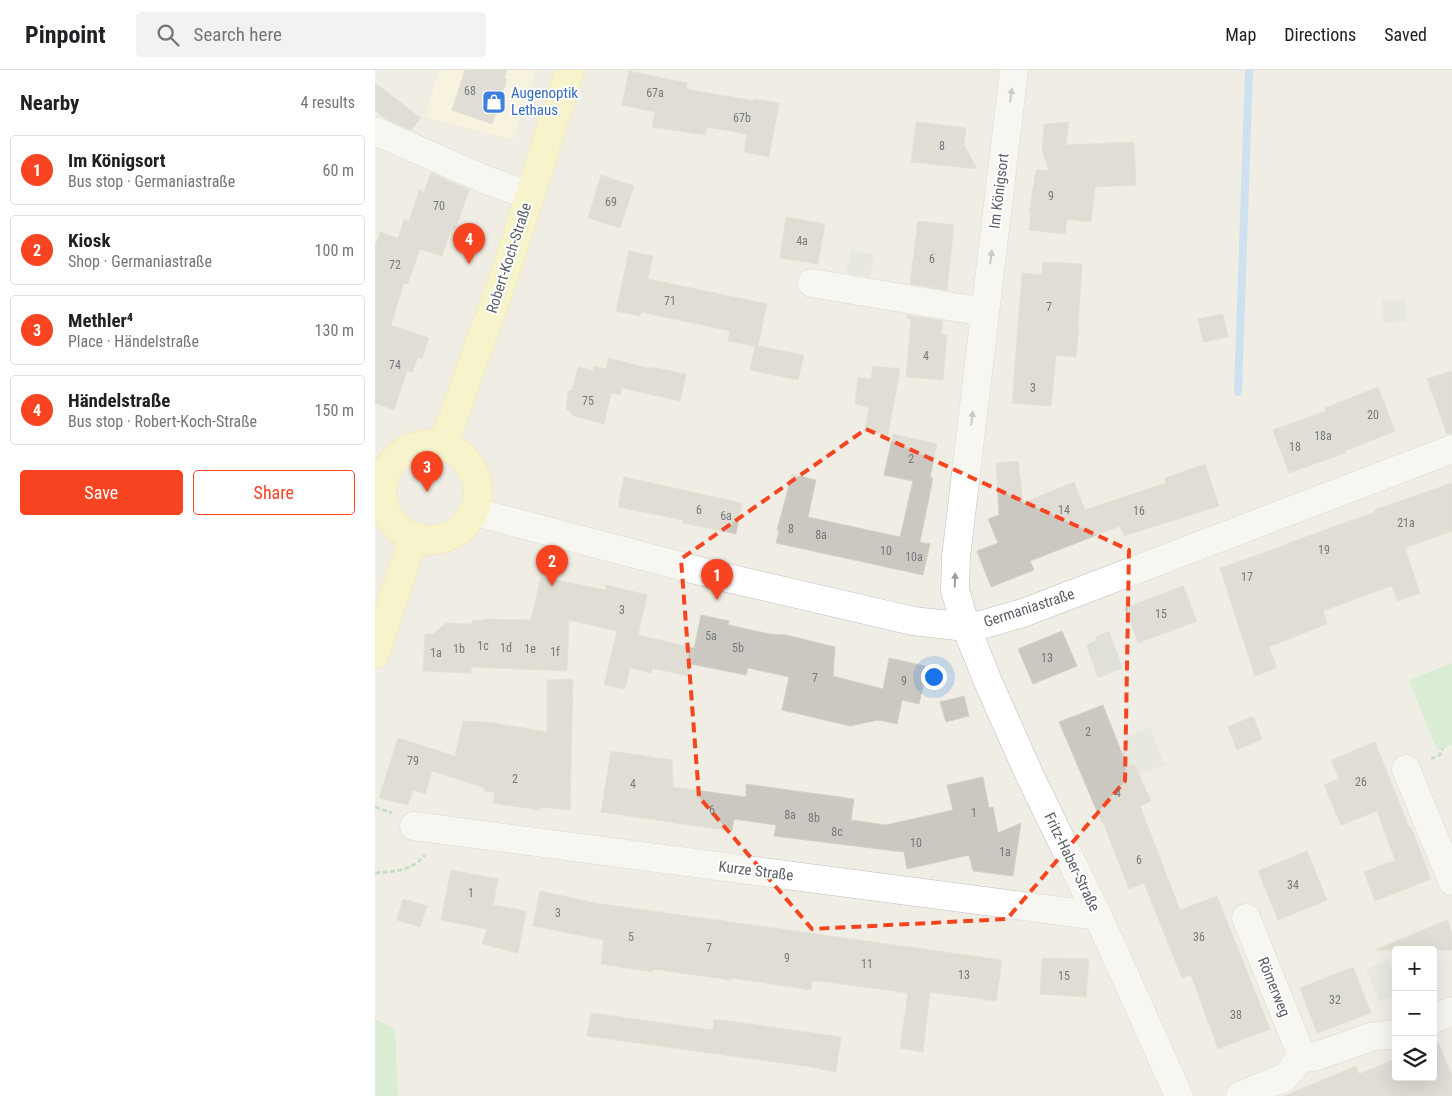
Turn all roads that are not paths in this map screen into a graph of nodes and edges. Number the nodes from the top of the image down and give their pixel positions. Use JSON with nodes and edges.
{"nodes":[{"id":1,"x":570,"y":70,"type":"edge"},
{"id":2,"x":1014,"y":70,"type":"edge"},
{"id":3,"x":375,"y":131,"type":"edge"},
{"id":4,"x":529,"y":196,"type":"junction"},
{"id":5,"x":812,"y":283,"type":"dead end"},
{"id":6,"x":984,"y":312,"type":"junction"},
{"id":7,"x":443,"y":445,"type":"junction"},
{"id":8,"x":1452,"y":449,"type":"edge"},
{"id":9,"x":379,"y":477,"type":"edge"},
{"id":10,"x":475,"y":512,"type":"junction"},
{"id":11,"x":413,"y":538,"type":"junction"},
{"id":12,"x":966,"y":627,"type":"junction"},
{"id":13,"x":375,"y":654,"type":"edge"},
{"id":14,"x":1406,"y":769,"type":"dead end"},
{"id":15,"x":414,"y":826,"type":"dead end"},
{"id":16,"x":1452,"y":881,"type":"edge"},
{"id":17,"x":1098,"y":916,"type":"junction"},
{"id":18,"x":1246,"y":918,"type":"dead end"},
{"id":19,"x":1452,"y":1012,"type":"edge"},
{"id":20,"x":1437,"y":1018,"type":"edge"},
{"id":21,"x":1392,"y":1034,"type":"edge"},
{"id":22,"x":1302,"y":1056,"type":"junction"},
{"id":23,"x":1179,"y":1096,"type":"edge"},
{"id":24,"x":1240,"y":1096,"type":"edge"}],
"edges":[{"from":1,"to":4,"type":"main road","name":"Robert-Koch-Straße"},
{"from":6,"to":2,"type":"street","name":"Im Königsort","one_way":true},
{"from":3,"to":4,"type":"street"},
{"from":4,"to":7,"type":"main road","name":"Robert-Koch-Straße"},
{"from":5,"to":6,"type":"street"},
{"from":12,"to":6,"type":"street","name":"Im Königsort","one_way":true},
{"from":7,"to":9,"type":"main road"},
{"from":7,"to":10,"type":"main road"},
{"from":8,"to":12,"type":"street","name":"Germaniastraße"},
{"from":9,"to":11,"type":"main road"},
{"from":10,"to":11,"type":"main road"},
{"from":10,"to":12,"type":"street","name":"Germaniastraße"},
{"from":11,"to":13,"type":"main road"},
{"from":12,"to":17,"type":"street","name":"Fritz-Haber-Straße"},
{"from":14,"to":16,"type":"street"},
{"from":15,"to":17,"type":"street","name":"Kurze Straße"},
{"from":17,"to":23,"type":"street","name":"Fritz-Haber-Straße"},
{"from":18,"to":22,"type":"street","name":"Römerweg"},
{"from":19,"to":20,"type":"street"},
{"from":21,"to":22,"type":"street"},
{"from":22,"to":24,"type":"street"}]}
